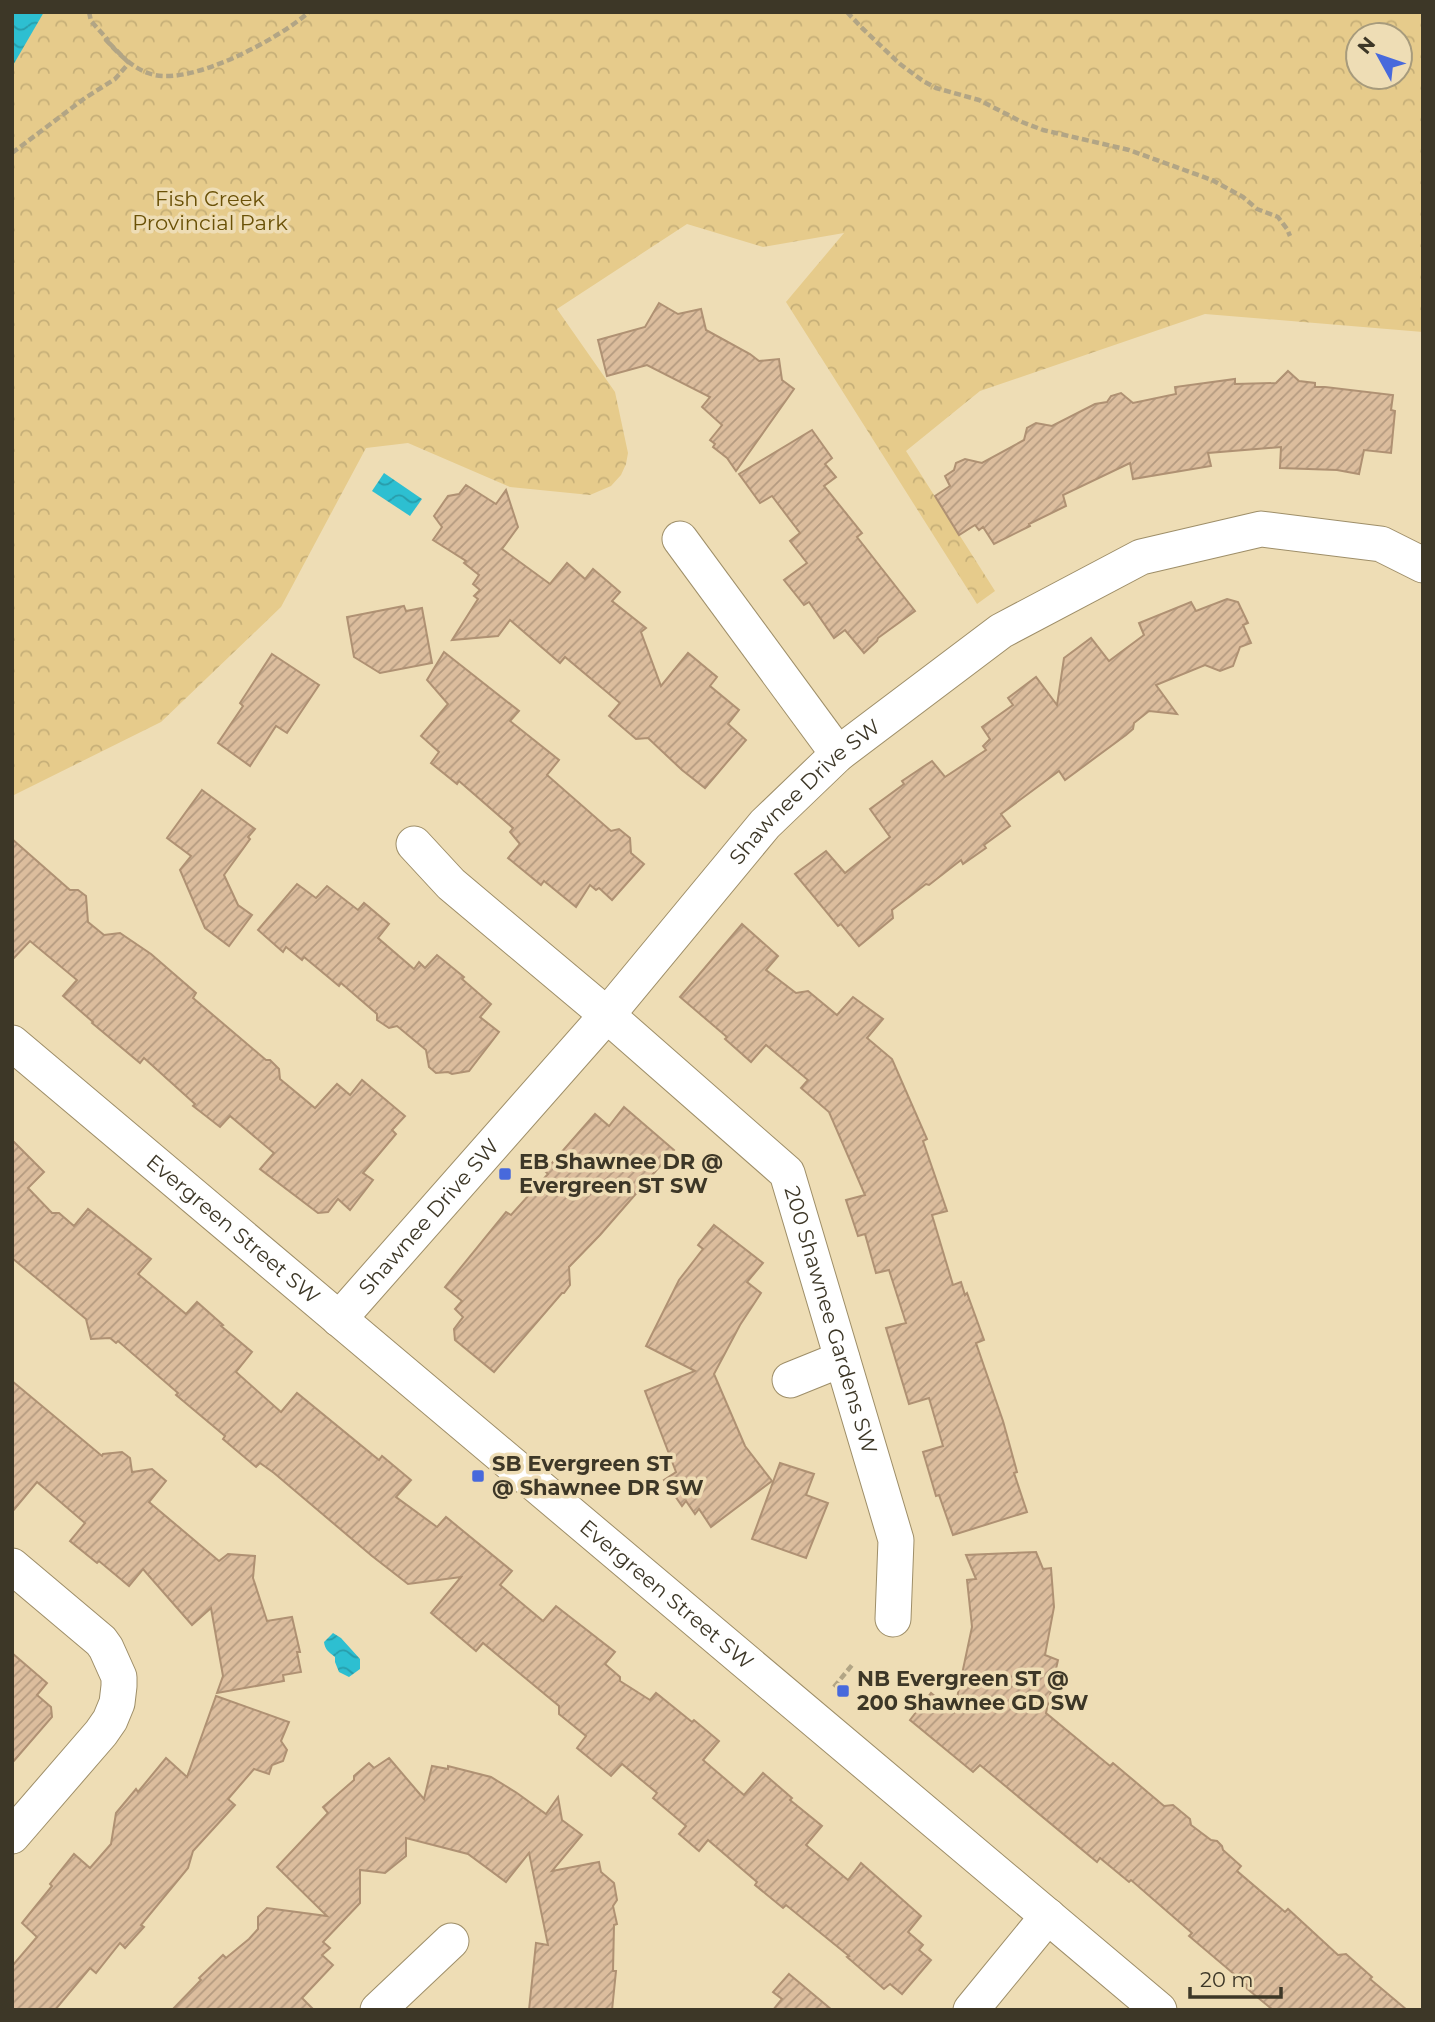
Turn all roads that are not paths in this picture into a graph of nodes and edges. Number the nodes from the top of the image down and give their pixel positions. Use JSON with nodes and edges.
{"nodes":[{"id":1,"x":680,"y":539,"type":"dead end"},
{"id":2,"x":1423,"y":565,"type":"edge"},
{"id":3,"x":838,"y":754,"type":"junction"},
{"id":4,"x":414,"y":844,"type":"dead end"},
{"id":5,"x":607,"y":1015,"type":"junction"},
{"id":6,"x":12,"y":1043,"type":"edge"},
{"id":7,"x":339,"y":1319,"type":"junction"},
{"id":8,"x":842,"y":1359,"type":"junction"},
{"id":9,"x":790,"y":1380,"type":"dead end"},
{"id":10,"x":12,"y":1566,"type":"edge"},
{"id":11,"x":893,"y":1619,"type":"dead end"},
{"id":12,"x":12,"y":1836,"type":"edge"},
{"id":13,"x":1048,"y":1916,"type":"junction"},
{"id":14,"x":451,"y":1941,"type":"dead end"},
{"id":15,"x":378,"y":2010,"type":"edge"},
{"id":16,"x":971,"y":2010,"type":"edge"},
{"id":17,"x":1159,"y":2010,"type":"edge"}],
"edges":[{"from":1,"to":3,"type":"street"},
{"from":2,"to":3,"type":"street","name":"Shawnee Drive SW"},
{"from":3,"to":5,"type":"street","name":"Shawnee Drive SW"},
{"from":4,"to":5,"type":"street","name":"200 Shawnee Gardens SW"},
{"from":5,"to":7,"type":"street","name":"Shawnee Drive SW"},
{"from":5,"to":8,"type":"street","name":"200 Shawnee Gardens SW"},
{"from":6,"to":7,"type":"street","name":"Evergreen Street SW"},
{"from":7,"to":13,"type":"street","name":"Evergreen Street SW"},
{"from":8,"to":9,"type":"street"},
{"from":8,"to":11,"type":"street","name":"200 Shawnee Gardens SW"},
{"from":10,"to":12,"type":"street"},
{"from":13,"to":16,"type":"street"},
{"from":13,"to":17,"type":"street","name":"Evergreen Street SW"},
{"from":14,"to":15,"type":"street"}]}
